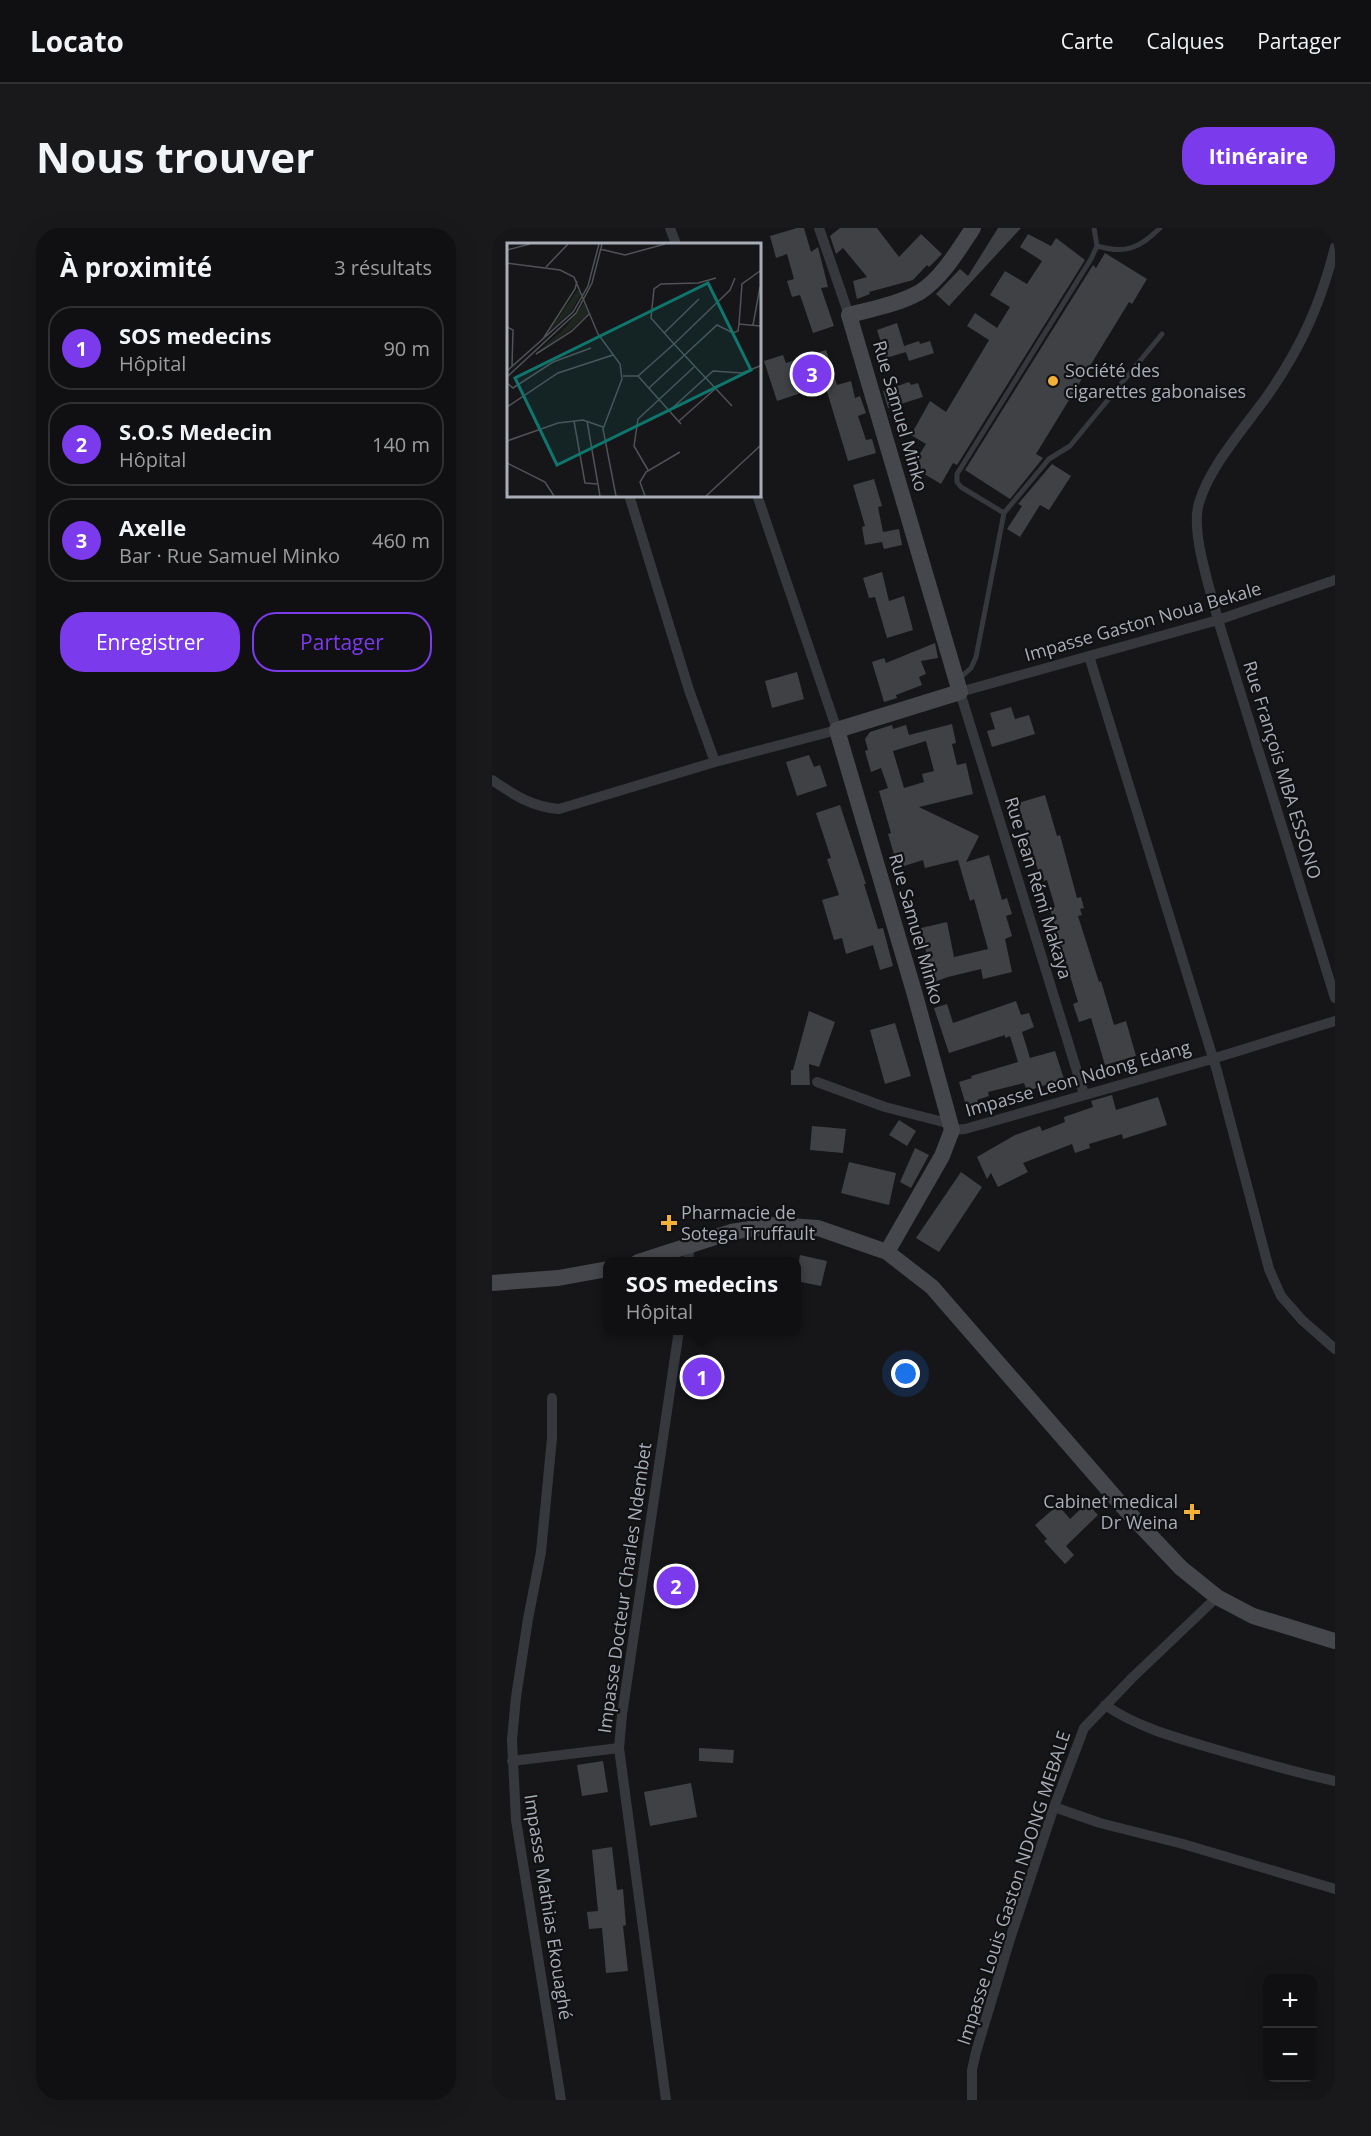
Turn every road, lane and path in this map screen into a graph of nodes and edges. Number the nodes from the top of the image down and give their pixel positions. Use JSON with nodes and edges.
{"nodes":[{"id":1,"x":670,"y":228,"type":"edge"},
{"id":2,"x":819,"y":228,"type":"edge"},
{"id":3,"x":973,"y":228,"type":"edge"},
{"id":4,"x":1094,"y":228,"type":"edge"},
{"id":5,"x":1160,"y":228,"type":"edge"},
{"id":6,"x":676,"y":243,"type":"edge"},
{"id":7,"x":1097,"y":246,"type":"junction"},
{"id":8,"x":1335,"y":247,"type":"edge"},
{"id":9,"x":849,"y":315,"type":"junction"},
{"id":10,"x":1162,"y":334,"type":"dead end"},
{"id":11,"x":629,"y":496,"type":"edge"},
{"id":12,"x":758,"y":496,"type":"edge"},
{"id":13,"x":1004,"y":513,"type":"junction"},
{"id":14,"x":1335,"y":580,"type":"edge"},
{"id":15,"x":1218,"y":620,"type":"junction"},
{"id":16,"x":1089,"y":656,"type":"junction"},
{"id":17,"x":959,"y":687,"type":"junction"},
{"id":18,"x":837,"y":730,"type":"junction"},
{"id":19,"x":715,"y":762,"type":"junction"},
{"id":20,"x":492,"y":780,"type":"edge"},
{"id":21,"x":1335,"y":998,"type":"edge"},
{"id":22,"x":1335,"y":1021,"type":"edge"},
{"id":23,"x":1212,"y":1059,"type":"junction"},
{"id":24,"x":817,"y":1082,"type":"dead end"},
{"id":25,"x":1084,"y":1094,"type":"junction"},
{"id":26,"x":952,"y":1127,"type":"junction"},
{"id":27,"x":690,"y":1244,"type":"junction"},
{"id":28,"x":887,"y":1251,"type":"junction"},
{"id":29,"x":652,"y":1257,"type":"edge"},
{"id":30,"x":689,"y":1257,"type":"edge"},
{"id":31,"x":603,"y":1270,"type":"edge"},
{"id":32,"x":492,"y":1283,"type":"edge"},
{"id":33,"x":678,"y":1335,"type":"edge"},
{"id":34,"x":1335,"y":1350,"type":"edge"},
{"id":35,"x":552,"y":1398,"type":"dead end"},
{"id":36,"x":1217,"y":1597,"type":"junction"},
{"id":37,"x":1335,"y":1641,"type":"edge"},
{"id":38,"x":1105,"y":1705,"type":"junction"},
{"id":39,"x":619,"y":1748,"type":"junction"},
{"id":40,"x":512,"y":1761,"type":"junction"},
{"id":41,"x":1335,"y":1781,"type":"edge"},
{"id":42,"x":1054,"y":1807,"type":"junction"},
{"id":43,"x":1335,"y":1890,"type":"edge"},
{"id":44,"x":561,"y":2100,"type":"edge"},
{"id":45,"x":666,"y":2100,"type":"edge"},
{"id":46,"x":972,"y":2100,"type":"edge"}],
"edges":[{"from":1,"to":6,"type":"street"},
{"from":2,"to":9,"type":"street"},
{"from":3,"to":9,"type":"street"},
{"from":4,"to":7,"type":"lane"},
{"from":5,"to":7,"type":"lane"},
{"from":7,"to":13,"type":"lane"},
{"from":8,"to":15,"type":"street","name":"Rue François MBA ESSONO"},
{"from":9,"to":17,"type":"street","name":"Rue Samuel Minko"},
{"from":10,"to":13,"type":"lane"},
{"from":11,"to":19,"type":"street"},
{"from":12,"to":18,"type":"street"},
{"from":13,"to":17,"type":"lane"},
{"from":14,"to":15,"type":"street","name":"Impasse Gaston Noua Bekale"},
{"from":15,"to":16,"type":"street","name":"Impasse Gaston Noua Bekale"},
{"from":15,"to":21,"type":"street","name":"Rue François MBA ESSONO"},
{"from":16,"to":17,"type":"street","name":"Impasse Gaston Noua Bekale"},
{"from":16,"to":23,"type":"street"},
{"from":17,"to":18,"type":"street"},
{"from":17,"to":25,"type":"street","name":"Rue Jean Rémi Makaya"},
{"from":18,"to":19,"type":"street"},
{"from":18,"to":26,"type":"street","name":"Rue Samuel Minko"},
{"from":19,"to":20,"type":"street"},
{"from":22,"to":23,"type":"street","name":"Impasse Leon Ndong Edang"},
{"from":23,"to":25,"type":"street","name":"Impasse Leon Ndong Edang"},
{"from":23,"to":34,"type":"street"},
{"from":24,"to":26,"type":"street"},
{"from":25,"to":26,"type":"street","name":"Impasse Leon Ndong Edang"},
{"from":26,"to":28,"type":"street"},
{"from":27,"to":28,"type":"street"},
{"from":27,"to":29,"type":"street"},
{"from":27,"to":30,"type":"street"},
{"from":28,"to":36,"type":"street"},
{"from":31,"to":32,"type":"street"},
{"from":33,"to":39,"type":"street","name":"Impasse Docteur Charles Ndembet"},
{"from":35,"to":40,"type":"street","name":"Impasse Mathias Ekouaghé"},
{"from":36,"to":37,"type":"street"},
{"from":36,"to":38,"type":"street","name":"Impasse Louis Gaston NDONG MEBALE"},
{"from":38,"to":41,"type":"street"},
{"from":38,"to":42,"type":"street","name":"Impasse Louis Gaston NDONG MEBALE"},
{"from":39,"to":40,"type":"street"},
{"from":39,"to":45,"type":"street","name":"Impasse Docteur Charles Ndembet"},
{"from":40,"to":44,"type":"street","name":"Impasse Mathias Ekouaghé"},
{"from":42,"to":43,"type":"street"},
{"from":42,"to":46,"type":"street","name":"Impasse Louis Gaston NDONG MEBALE"}]}
